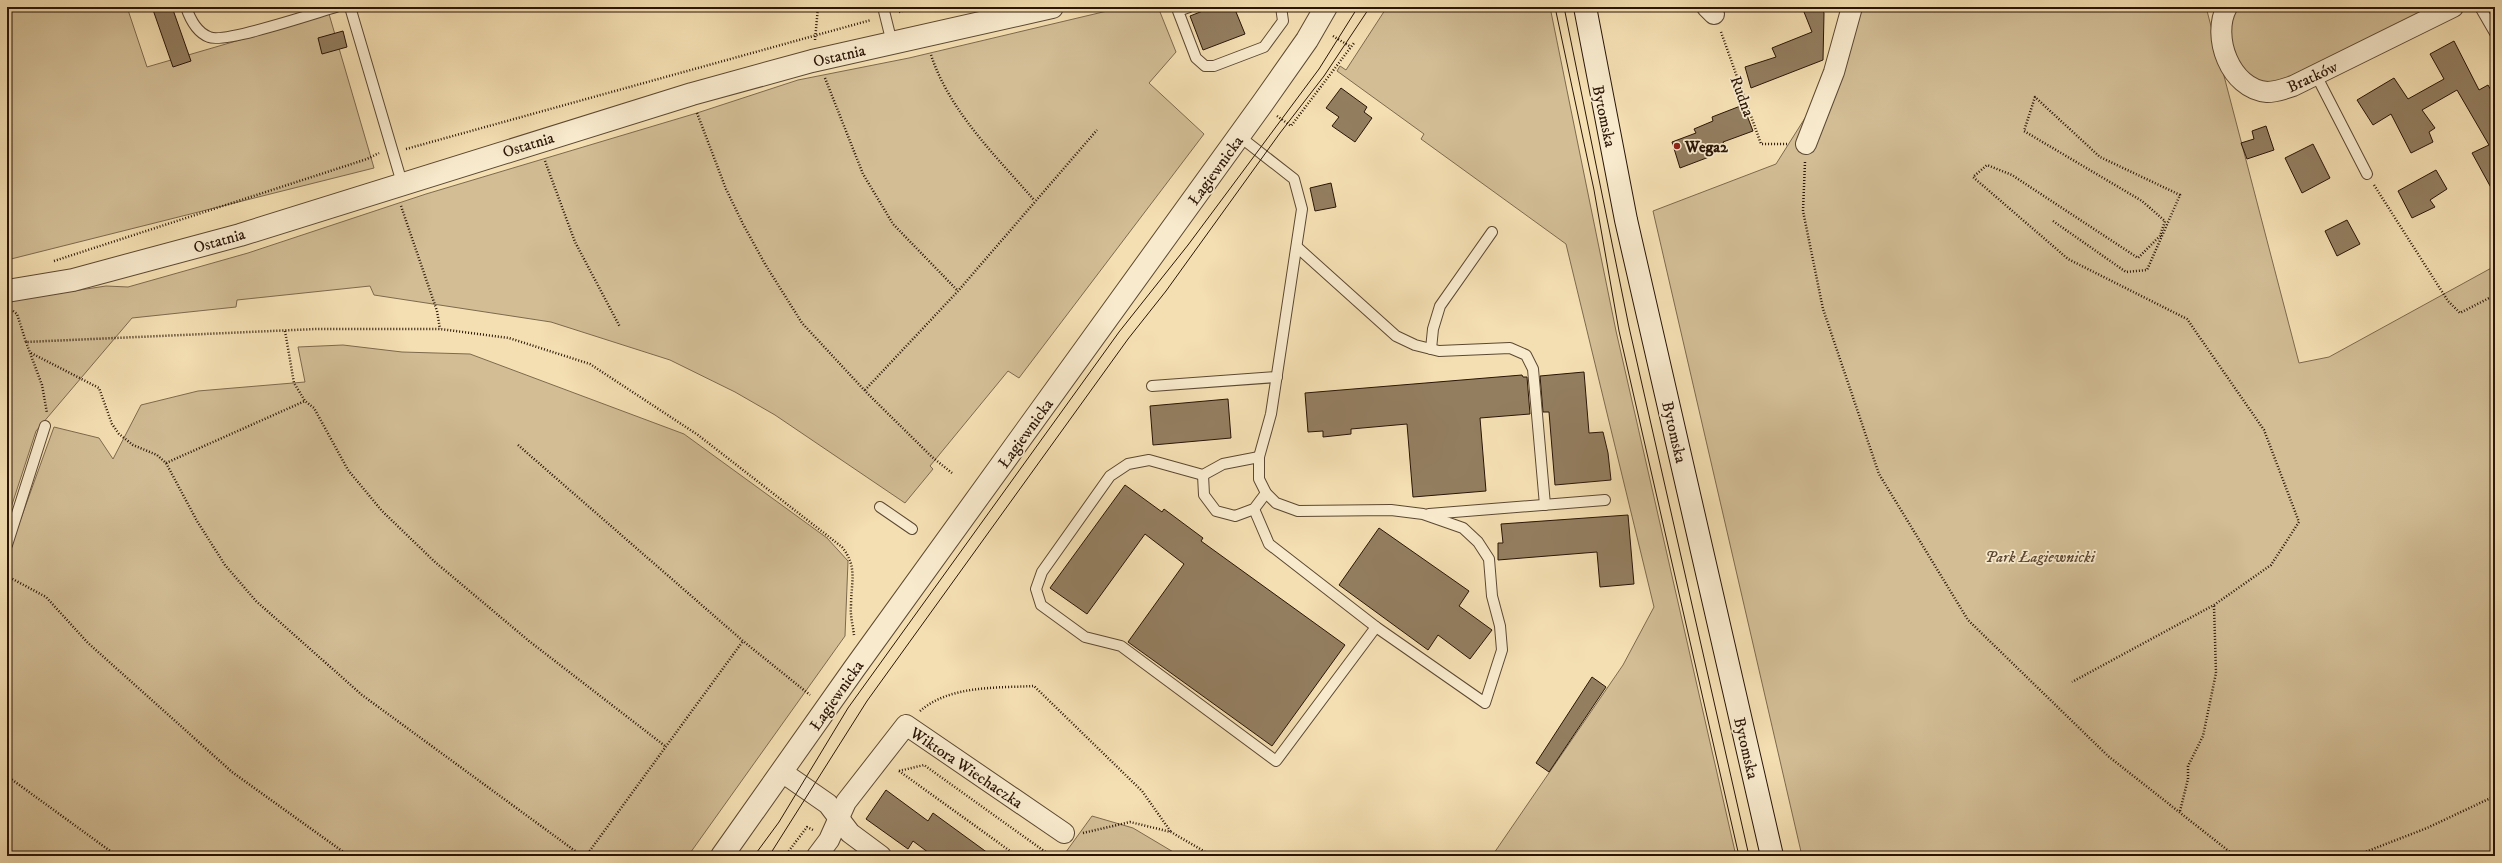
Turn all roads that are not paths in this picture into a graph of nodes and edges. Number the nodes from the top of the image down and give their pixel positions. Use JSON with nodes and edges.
{"nodes":[{"id":1,"x":186,"y":7,"type":"edge"},
{"id":2,"x":336,"y":7,"type":"edge"},
{"id":3,"x":350,"y":7,"type":"edge"},
{"id":4,"x":1052,"y":7,"type":"edge"},
{"id":5,"x":1189,"y":7,"type":"edge"},
{"id":6,"x":1281,"y":7,"type":"edge"},
{"id":7,"x":1326,"y":7,"type":"edge"},
{"id":8,"x":1585,"y":7,"type":"edge"},
{"id":9,"x":1852,"y":7,"type":"edge"},
{"id":10,"x":2227,"y":7,"type":"edge"},
{"id":11,"x":2453,"y":7,"type":"edge"},
{"id":12,"x":2480,"y":7,"type":"edge"},
{"id":13,"x":884,"y":11,"type":"edge"},
{"id":14,"x":2495,"y":33,"type":"edge"},
{"id":15,"x":892,"y":43,"type":"junction"},
{"id":16,"x":2316,"y":75,"type":"junction"},
{"id":17,"x":1239,"y":136,"type":"junction"},
{"id":18,"x":1806,"y":144,"type":"road end"},
{"id":19,"x":2368,"y":174,"type":"road end"},
{"id":20,"x":400,"y":193,"type":"junction"},
{"id":21,"x":1492,"y":232,"type":"dead end"},
{"id":22,"x":1297,"y":247,"type":"junction"},
{"id":23,"x":7,"y":291,"type":"edge"},
{"id":24,"x":1431,"y":349,"type":"junction"},
{"id":25,"x":1276,"y":377,"type":"junction"},
{"id":26,"x":1152,"y":386,"type":"dead end"},
{"id":27,"x":45,"y":426,"type":"road end"},
{"id":28,"x":1259,"y":457,"type":"junction"},
{"id":29,"x":1203,"y":475,"type":"junction"},
{"id":30,"x":1266,"y":493,"type":"junction"},
{"id":31,"x":1605,"y":500,"type":"dead end"},
{"id":32,"x":1545,"y":505,"type":"junction"},
{"id":33,"x":880,"y":508,"type":"dead end"},
{"id":34,"x":1254,"y":509,"type":"junction"},
{"id":35,"x":1423,"y":514,"type":"junction"},
{"id":36,"x":912,"y":529,"type":"dead end"},
{"id":37,"x":7,"y":545,"type":"edge"},
{"id":38,"x":1376,"y":627,"type":"junction"},
{"id":39,"x":782,"y":772,"type":"junction"},
{"id":40,"x":839,"y":818,"type":"junction"},
{"id":41,"x":1064,"y":833,"type":"road end"},
{"id":42,"x":722,"y":856,"type":"edge"},
{"id":43,"x":817,"y":856,"type":"edge"},
{"id":44,"x":881,"y":856,"type":"edge"},
{"id":45,"x":1772,"y":856,"type":"edge"}],
"edges":[{"from":1,"to":2,"type":"lane"},
{"from":3,"to":20,"type":"lane"},
{"from":4,"to":15,"type":"street","name":"Ostatnia"},
{"from":5,"to":6,"type":"lane"},
{"from":7,"to":17,"type":"street","name":"Łagiewnicka"},
{"from":8,"to":45,"type":"street","name":"Bytomska"},
{"from":9,"to":18,"type":"street"},
{"from":10,"to":16,"type":"street","name":"Bratków"},
{"from":11,"to":16,"type":"street","name":"Bratków"},
{"from":12,"to":14,"type":"lane"},
{"from":13,"to":15,"type":"lane"},
{"from":15,"to":20,"type":"street","name":"Ostatnia"},
{"from":16,"to":19,"type":"lane"},
{"from":17,"to":22,"type":"lane"},
{"from":17,"to":39,"type":"street","name":"Łagiewnicka"},
{"from":20,"to":23,"type":"street","name":"Ostatnia"},
{"from":21,"to":24,"type":"lane"},
{"from":22,"to":24,"type":"lane"},
{"from":22,"to":25,"type":"lane"},
{"from":24,"to":32,"type":"lane"},
{"from":25,"to":26,"type":"lane"},
{"from":25,"to":28,"type":"lane"},
{"from":27,"to":37,"type":"lane"},
{"from":28,"to":29,"type":"lane"},
{"from":28,"to":30,"type":"lane"},
{"from":29,"to":34,"type":"lane"},
{"from":29,"to":38,"type":"lane"},
{"from":30,"to":34,"type":"lane"},
{"from":30,"to":35,"type":"lane"},
{"from":31,"to":32,"type":"lane"},
{"from":32,"to":35,"type":"lane"},
{"from":33,"to":36,"type":"lane"},
{"from":34,"to":38,"type":"lane"},
{"from":35,"to":38,"type":"lane"},
{"from":39,"to":40,"type":"street"},
{"from":39,"to":42,"type":"street","name":"Łagiewnicka"},
{"from":40,"to":41,"type":"street","name":"Wiktora Wiechaczka"},
{"from":40,"to":43,"type":"street","name":"Wiktora Wiechaczka"},
{"from":40,"to":44,"type":"street"}]}
